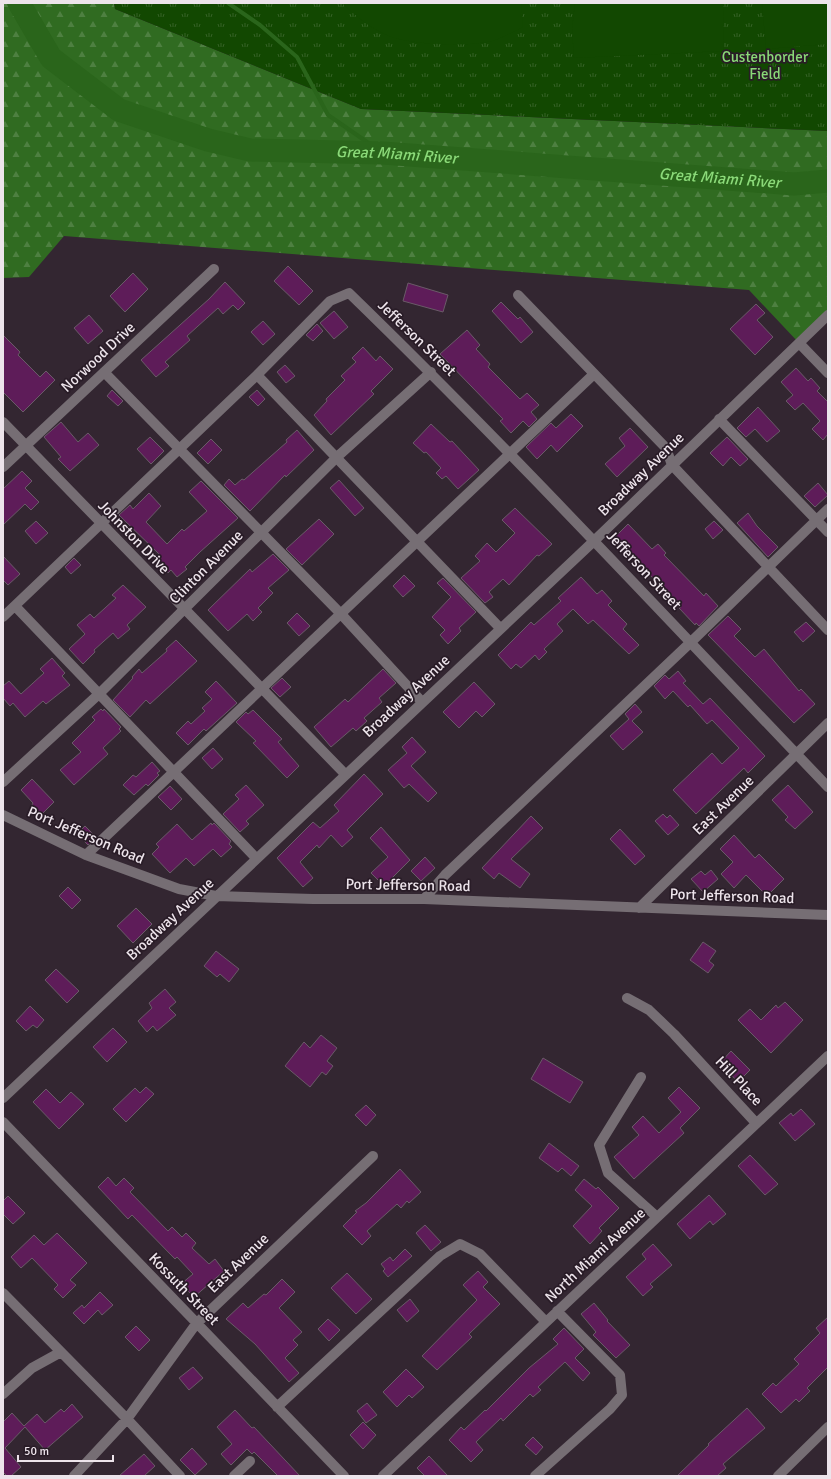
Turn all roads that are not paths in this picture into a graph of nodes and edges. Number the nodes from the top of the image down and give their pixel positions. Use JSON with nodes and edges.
{"nodes":[{"id":1,"x":214,"y":269,"type":"dead end"},
{"id":2,"x":518,"y":295,"type":"dead end"},
{"id":3,"x":828,"y":315,"type":"edge"},
{"id":4,"x":798,"y":342,"type":"junction"},
{"id":5,"x":104,"y":372,"type":"junction"},
{"id":6,"x":431,"y":372,"type":"junction"},
{"id":7,"x":828,"y":373,"type":"edge"},
{"id":8,"x":257,"y":374,"type":"junction"},
{"id":9,"x":594,"y":374,"type":"junction"},
{"id":10,"x":719,"y":419,"type":"junction"},
{"id":11,"x":3,"y":422,"type":"edge"},
{"id":12,"x":26,"y":446,"type":"junction"},
{"id":13,"x":179,"y":448,"type":"junction"},
{"id":14,"x":510,"y":454,"type":"junction"},
{"id":15,"x":338,"y":457,"type":"junction"},
{"id":16,"x":672,"y":465,"type":"junction"},
{"id":17,"x":3,"y":467,"type":"edge"},
{"id":18,"x":828,"y":509,"type":"edge"},
{"id":19,"x":817,"y":520,"type":"junction"},
{"id":20,"x":100,"y":523,"type":"junction"},
{"id":21,"x":828,"y":532,"type":"edge"},
{"id":22,"x":261,"y":533,"type":"junction"},
{"id":23,"x":595,"y":540,"type":"junction"},
{"id":24,"x":417,"y":541,"type":"junction"},
{"id":25,"x":768,"y":567,"type":"junction"},
{"id":26,"x":15,"y":606,"type":"junction"},
{"id":27,"x":184,"y":610,"type":"junction"},
{"id":28,"x":341,"y":614,"type":"junction"},
{"id":29,"x":3,"y":617,"type":"edge"},
{"id":30,"x":500,"y":628,"type":"junction"},
{"id":31,"x":828,"y":630,"type":"edge"},
{"id":32,"x":691,"y":642,"type":"junction"},
{"id":33,"x":261,"y":689,"type":"junction"},
{"id":34,"x":100,"y":693,"type":"junction"},
{"id":35,"x":422,"y":702,"type":"junction"},
{"id":36,"x":828,"y":723,"type":"edge"},
{"id":37,"x":797,"y":754,"type":"junction"},
{"id":38,"x":174,"y":771,"type":"junction"},
{"id":39,"x":345,"y":774,"type":"junction"},
{"id":40,"x":3,"y":782,"type":"edge"},
{"id":41,"x":828,"y":786,"type":"edge"},
{"id":42,"x":3,"y":815,"type":"edge"},
{"id":43,"x":86,"y":855,"type":"junction"},
{"id":44,"x":256,"y":858,"type":"junction"},
{"id":45,"x":216,"y":896,"type":"junction"},
{"id":46,"x":424,"y":899,"type":"junction"},
{"id":47,"x":639,"y":908,"type":"junction"},
{"id":48,"x":828,"y":915,"type":"edge"},
{"id":49,"x":627,"y":998,"type":"dead end"},
{"id":50,"x":828,"y":1056,"type":"edge"},
{"id":51,"x":641,"y":1077,"type":"dead end"},
{"id":52,"x":3,"y":1098,"type":"edge"},
{"id":53,"x":3,"y":1122,"type":"edge"},
{"id":54,"x":756,"y":1123,"type":"junction"},
{"id":55,"x":373,"y":1156,"type":"dead end"},
{"id":56,"x":657,"y":1217,"type":"junction"},
{"id":57,"x":3,"y":1293,"type":"edge"},
{"id":58,"x":557,"y":1311,"type":"junction"},
{"id":59,"x":546,"y":1322,"type":"junction"},
{"id":60,"x":196,"y":1324,"type":"junction"},
{"id":61,"x":61,"y":1352,"type":"junction"},
{"id":62,"x":3,"y":1394,"type":"edge"},
{"id":63,"x":277,"y":1407,"type":"junction"},
{"id":64,"x":127,"y":1419,"type":"junction"},
{"id":65,"x":828,"y":1427,"type":"edge"},
{"id":66,"x":250,"y":1461,"type":"dead end"},
{"id":67,"x":74,"y":1476,"type":"edge"},
{"id":68,"x":180,"y":1476,"type":"edge"},
{"id":69,"x":234,"y":1476,"type":"edge"},
{"id":70,"x":344,"y":1476,"type":"edge"},
{"id":71,"x":383,"y":1476,"type":"edge"},
{"id":72,"x":535,"y":1476,"type":"edge"},
{"id":73,"x":778,"y":1476,"type":"edge"}],
"edges":[{"from":1,"to":5,"type":"street","name":"Norwood Drive"},
{"from":2,"to":9,"type":"street"},
{"from":3,"to":4,"type":"street","name":"Broadway Avenue"},
{"from":4,"to":7,"type":"street"},
{"from":4,"to":10,"type":"street","name":"Broadway Avenue"},
{"from":5,"to":12,"type":"street","name":"Norwood Drive"},
{"from":5,"to":13,"type":"street"},
{"from":6,"to":8,"type":"street","name":"Jefferson Street"},
{"from":6,"to":14,"type":"street","name":"Jefferson Street"},
{"from":6,"to":15,"type":"street","name":"Clinton Avenue"},
{"from":8,"to":13,"type":"street"},
{"from":8,"to":15,"type":"street"},
{"from":9,"to":14,"type":"street"},
{"from":9,"to":16,"type":"street"},
{"from":10,"to":16,"type":"street","name":"Broadway Avenue"},
{"from":10,"to":19,"type":"street"},
{"from":11,"to":12,"type":"street","name":"Johnston Drive"},
{"from":12,"to":17,"type":"street","name":"Norwood Drive"},
{"from":12,"to":20,"type":"street","name":"Johnston Drive"},
{"from":13,"to":20,"type":"street"},
{"from":13,"to":22,"type":"street"},
{"from":14,"to":23,"type":"street","name":"Jefferson Street"},
{"from":14,"to":24,"type":"street"},
{"from":15,"to":22,"type":"street","name":"Clinton Avenue"},
{"from":15,"to":24,"type":"street"},
{"from":16,"to":23,"type":"street","name":"Broadway Avenue"},
{"from":16,"to":25,"type":"street"},
{"from":18,"to":19,"type":"street"},
{"from":19,"to":21,"type":"street"},
{"from":19,"to":25,"type":"street"},
{"from":20,"to":26,"type":"street"},
{"from":20,"to":27,"type":"street","name":"Johnston Drive"},
{"from":22,"to":27,"type":"street","name":"Clinton Avenue"},
{"from":22,"to":28,"type":"street"},
{"from":23,"to":30,"type":"street","name":"Broadway Avenue"},
{"from":23,"to":32,"type":"street","name":"Jefferson Street"},
{"from":24,"to":28,"type":"street"},
{"from":24,"to":30,"type":"street"},
{"from":25,"to":31,"type":"street"},
{"from":25,"to":32,"type":"street"},
{"from":26,"to":29,"type":"street"},
{"from":26,"to":34,"type":"street"},
{"from":27,"to":33,"type":"street","name":"Johnston Drive"},
{"from":27,"to":34,"type":"street","name":"Clinton Avenue"},
{"from":28,"to":33,"type":"street"},
{"from":28,"to":35,"type":"street"},
{"from":30,"to":35,"type":"street","name":"Broadway Avenue"},
{"from":32,"to":37,"type":"street","name":"Jefferson Street"},
{"from":32,"to":46,"type":"street"},
{"from":33,"to":38,"type":"street"},
{"from":33,"to":39,"type":"street","name":"Johnston Drive"},
{"from":34,"to":38,"type":"street"},
{"from":34,"to":40,"type":"street","name":"Clinton Avenue"},
{"from":35,"to":39,"type":"street","name":"Broadway Avenue"},
{"from":36,"to":37,"type":"street","name":"East Avenue"},
{"from":37,"to":41,"type":"street","name":"Jefferson Street"},
{"from":37,"to":47,"type":"street","name":"East Avenue"},
{"from":38,"to":43,"type":"street"},
{"from":38,"to":44,"type":"street"},
{"from":39,"to":44,"type":"street","name":"Broadway Avenue"},
{"from":42,"to":43,"type":"street","name":"Port Jefferson Road"},
{"from":43,"to":45,"type":"street","name":"Port Jefferson Road"},
{"from":44,"to":45,"type":"street","name":"Broadway Avenue"},
{"from":45,"to":46,"type":"street","name":"Port Jefferson Road"},
{"from":45,"to":52,"type":"street","name":"Broadway Avenue"},
{"from":46,"to":47,"type":"street","name":"Port Jefferson Road"},
{"from":47,"to":48,"type":"street","name":"Port Jefferson Road"},
{"from":49,"to":54,"type":"street","name":"Hill Place"},
{"from":50,"to":54,"type":"street","name":"North Miami Avenue"},
{"from":51,"to":56,"type":"street"},
{"from":53,"to":60,"type":"street","name":"Kossuth Street"},
{"from":54,"to":56,"type":"street","name":"North Miami Avenue"},
{"from":55,"to":60,"type":"street","name":"East Avenue"},
{"from":56,"to":58,"type":"street","name":"North Miami Avenue"},
{"from":57,"to":61,"type":"street"},
{"from":58,"to":59,"type":"street","name":"North Miami Avenue"},
{"from":58,"to":72,"type":"street"},
{"from":59,"to":63,"type":"street"},
{"from":59,"to":71,"type":"street","name":"North Miami Avenue"},
{"from":60,"to":63,"type":"street","name":"Kossuth Street"},
{"from":60,"to":64,"type":"street","name":"East Avenue"},
{"from":61,"to":62,"type":"street"},
{"from":61,"to":64,"type":"street"},
{"from":63,"to":70,"type":"street","name":"Kossuth Street"},
{"from":64,"to":67,"type":"street","name":"East Avenue"},
{"from":64,"to":68,"type":"street"},
{"from":65,"to":73,"type":"street"},
{"from":66,"to":69,"type":"street"}]}
